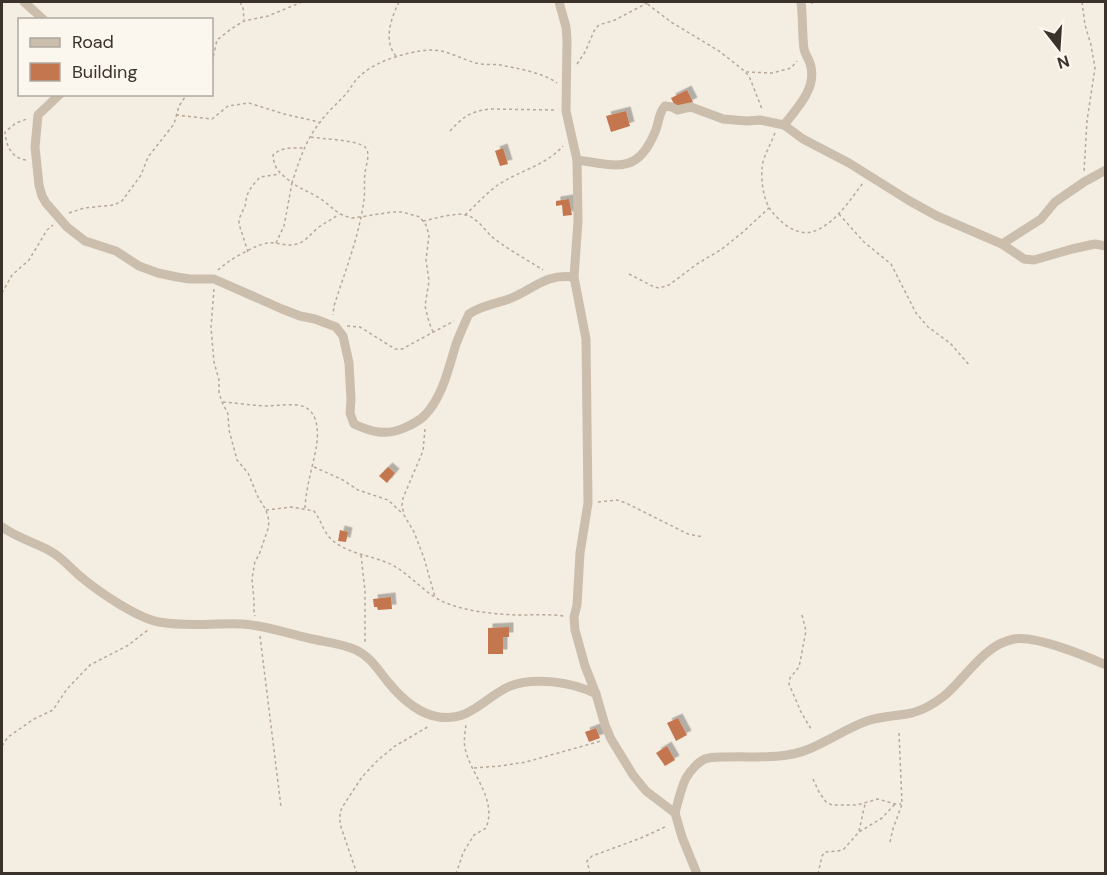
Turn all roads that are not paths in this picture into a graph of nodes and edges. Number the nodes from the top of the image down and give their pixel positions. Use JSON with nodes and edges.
{"nodes":[{"id":1,"x":24,"y":2,"type":"edge"},
{"id":2,"x":559,"y":2,"type":"edge"},
{"id":3,"x":801,"y":2,"type":"edge"},
{"id":4,"x":42,"y":18,"type":"edge"},
{"id":5,"x":58,"y":96,"type":"edge"},
{"id":6,"x":784,"y":125,"type":"junction"},
{"id":7,"x":577,"y":160,"type":"junction"},
{"id":8,"x":1106,"y":170,"type":"edge"},
{"id":9,"x":1002,"y":244,"type":"junction"},
{"id":10,"x":1106,"y":246,"type":"edge"},
{"id":11,"x":574,"y":277,"type":"junction"},
{"id":12,"x":2,"y":527,"type":"edge"},
{"id":13,"x":1106,"y":665,"type":"edge"},
{"id":14,"x":596,"y":694,"type":"junction"},
{"id":15,"x":675,"y":813,"type":"junction"},
{"id":16,"x":697,"y":873,"type":"edge"}],
"edges":[{"from":1,"to":4,"type":"street"},
{"from":2,"to":7,"type":"street"},
{"from":3,"to":6,"type":"street"},
{"from":5,"to":11,"type":"street"},
{"from":6,"to":7,"type":"street"},
{"from":6,"to":9,"type":"street"},
{"from":7,"to":11,"type":"street"},
{"from":8,"to":9,"type":"street"},
{"from":9,"to":10,"type":"street"},
{"from":11,"to":14,"type":"street"},
{"from":12,"to":14,"type":"street"},
{"from":13,"to":15,"type":"street"},
{"from":14,"to":15,"type":"street"},
{"from":15,"to":16,"type":"street"}]}
